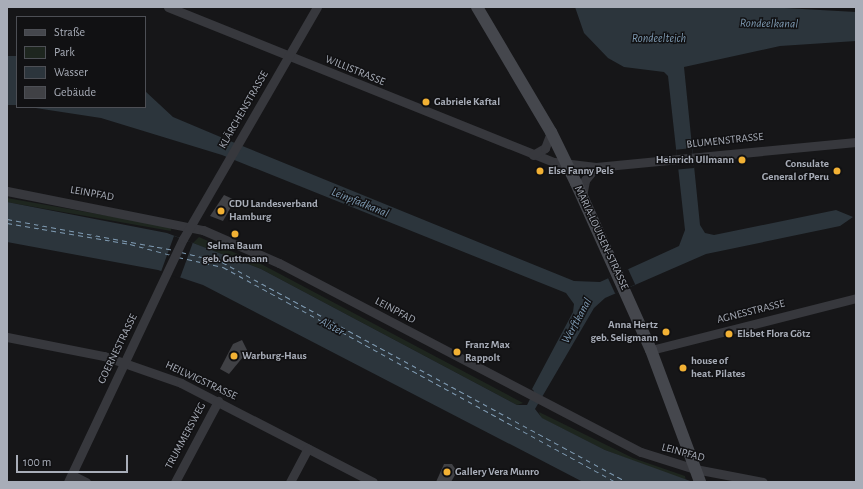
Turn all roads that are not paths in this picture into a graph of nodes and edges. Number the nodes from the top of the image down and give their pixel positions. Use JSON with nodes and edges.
{"nodes":[{"id":1,"x":168,"y":7,"type":"edge"},
{"id":2,"x":317,"y":7,"type":"edge"},
{"id":3,"x":477,"y":7,"type":"edge"},
{"id":4,"x":288,"y":57,"type":"junction"},
{"id":5,"x":551,"y":132,"type":"junction"},
{"id":6,"x":856,"y":142,"type":"edge"},
{"id":7,"x":533,"y":155,"type":"junction"},
{"id":8,"x":566,"y":164,"type":"junction"},
{"id":9,"x":596,"y":167,"type":"junction"},
{"id":10,"x":7,"y":191,"type":"edge"},
{"id":11,"x":582,"y":196,"type":"junction"},
{"id":12,"x":191,"y":226,"type":"junction"},
{"id":13,"x":856,"y":298,"type":"edge"},
{"id":14,"x":7,"y":337,"type":"edge"},
{"id":15,"x":651,"y":350,"type":"junction"},
{"id":16,"x":125,"y":362,"type":"junction"},
{"id":17,"x":218,"y":401,"type":"junction"},
{"id":18,"x":308,"y":448,"type":"junction"},
{"id":19,"x":695,"y":469,"type":"junction"},
{"id":20,"x":70,"y":478,"type":"edge"},
{"id":21,"x":86,"y":482,"type":"edge"},
{"id":22,"x":176,"y":482,"type":"edge"},
{"id":23,"x":290,"y":482,"type":"edge"},
{"id":24,"x":373,"y":482,"type":"edge"},
{"id":25,"x":700,"y":482,"type":"edge"},
{"id":26,"x":763,"y":482,"type":"edge"}],
"edges":[{"from":1,"to":4,"type":"street","name":"WILLISTRASSE"},
{"from":2,"to":4,"type":"street","name":"KLÄRCHENSTRASSE"},
{"from":3,"to":5,"type":"main road","name":"MARIA-LOUISEN-STRASSE"},
{"from":4,"to":7,"type":"street","name":"WILLISTRASSE"},
{"from":4,"to":12,"type":"street","name":"KLÄRCHENSTRASSE"},
{"from":5,"to":7,"type":"street"},
{"from":5,"to":8,"type":"main road","name":"MARIA-LOUISEN-STRASSE"},
{"from":6,"to":9,"type":"street","name":"BLUMENSTRASSE"},
{"from":7,"to":8,"type":"street","name":"WILLISTRASSE"},
{"from":8,"to":9,"type":"street","name":"BLUMENSTRASSE"},
{"from":8,"to":11,"type":"main road","name":"MARIA-LOUISEN-STRASSE"},
{"from":9,"to":11,"type":"street"},
{"from":10,"to":12,"type":"street","name":"LEINPFAD"},
{"from":11,"to":15,"type":"main road","name":"MARIA-LOUISEN-STRASSE"},
{"from":12,"to":16,"type":"street","name":"GOERNESTRASSE"},
{"from":12,"to":19,"type":"street","name":"LEINPFAD"},
{"from":13,"to":15,"type":"street","name":"AGNESSTRASSE"},
{"from":14,"to":16,"type":"street","name":"HEILWIGSTRASSE"},
{"from":15,"to":19,"type":"main road","name":"MARIA-LOUISEN-STRASSE"},
{"from":16,"to":17,"type":"street","name":"HEILWIGSTRASSE"},
{"from":16,"to":20,"type":"street","name":"GOERNESTRASSE"},
{"from":17,"to":18,"type":"street","name":"HEILWIGSTRASSE"},
{"from":17,"to":22,"type":"street","name":"TRUMMERSWEG"},
{"from":18,"to":23,"type":"street"},
{"from":18,"to":24,"type":"street","name":"HEILWIGSTRASSE"},
{"from":19,"to":25,"type":"main road","name":"MARIA-LOUISEN-STRASSE"},
{"from":19,"to":26,"type":"street","name":"LEINPFAD"},
{"from":20,"to":21,"type":"street"}]}
